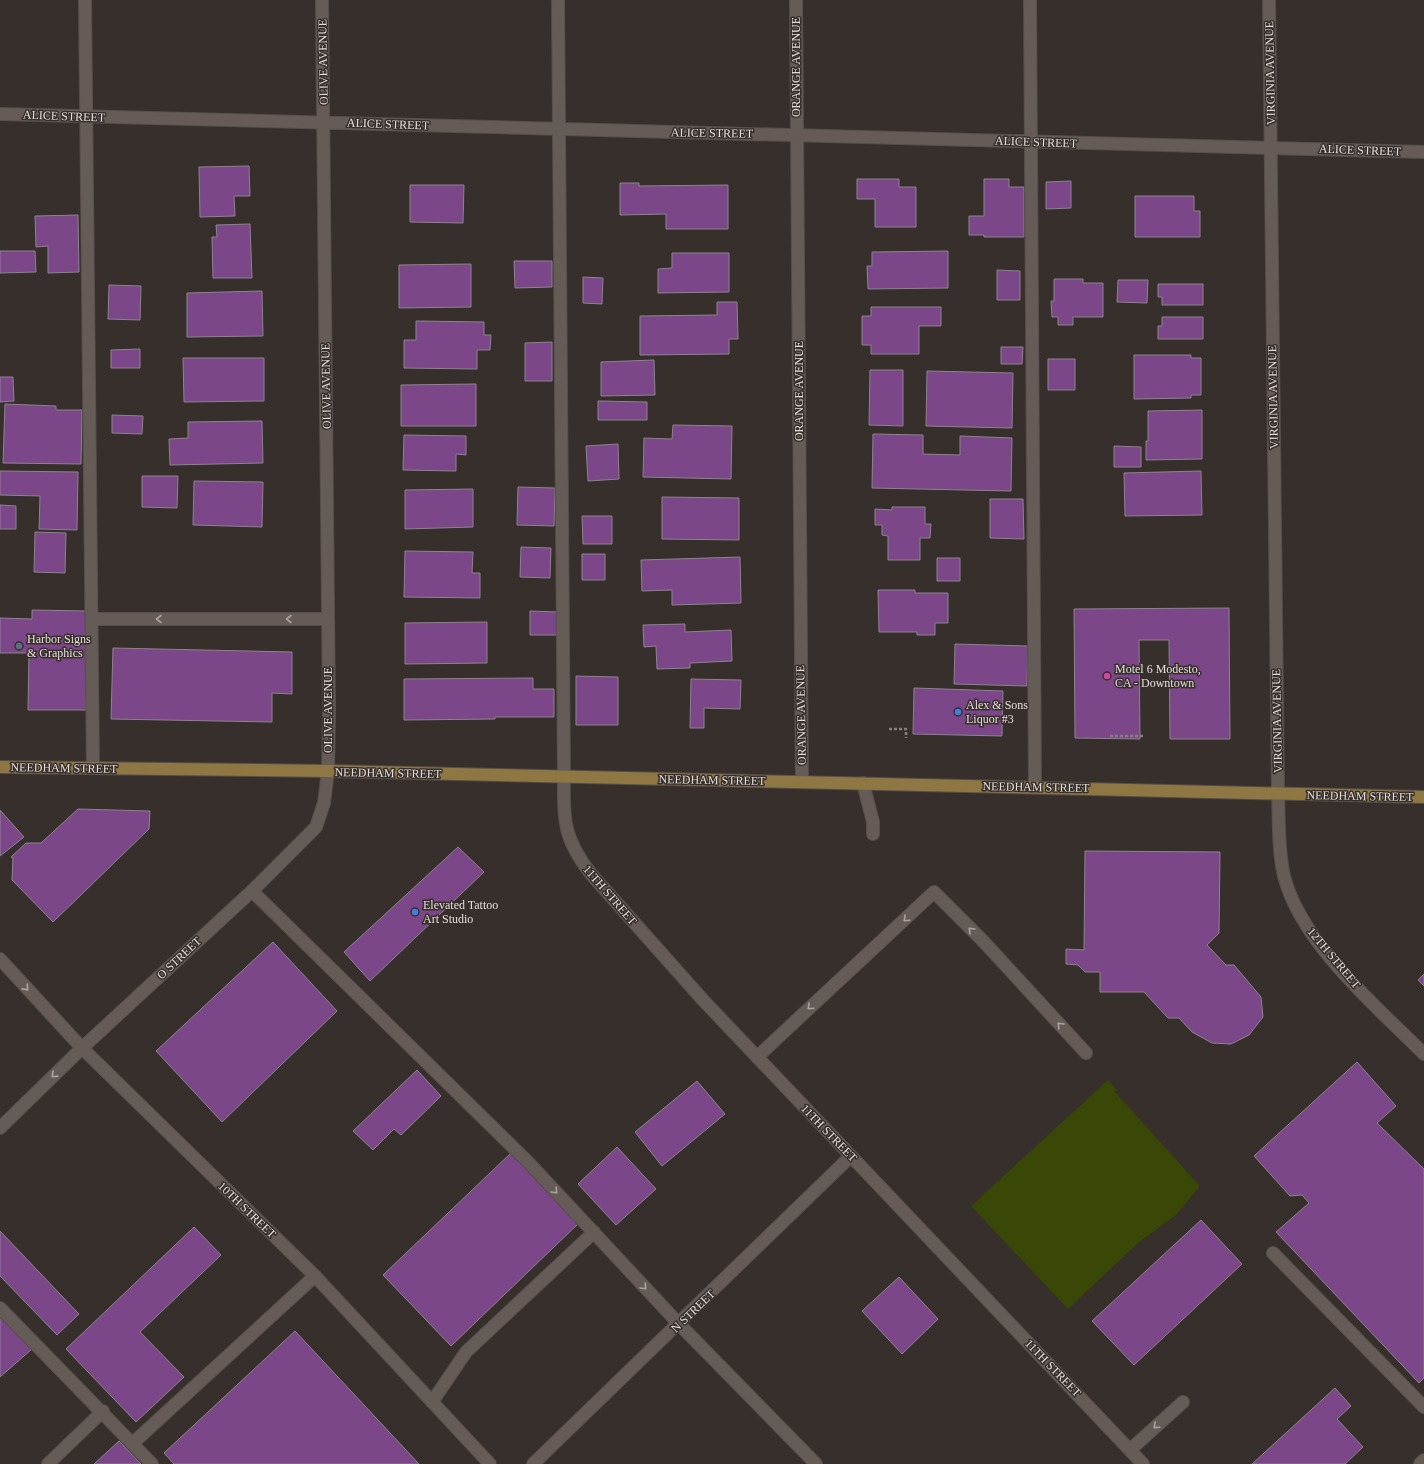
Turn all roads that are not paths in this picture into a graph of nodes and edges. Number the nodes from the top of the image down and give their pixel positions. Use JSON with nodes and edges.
{"nodes":[{"id":1,"x":85,"y":0,"type":"edge"},
{"id":2,"x":322,"y":0,"type":"edge"},
{"id":3,"x":558,"y":0,"type":"edge"},
{"id":4,"x":796,"y":0,"type":"edge"},
{"id":5,"x":1030,"y":0,"type":"edge"},
{"id":6,"x":1269,"y":0,"type":"edge"},
{"id":7,"x":0,"y":114,"type":"edge"},
{"id":8,"x":86,"y":116,"type":"junction"},
{"id":9,"x":324,"y":122,"type":"junction"},
{"id":10,"x":559,"y":129,"type":"junction"},
{"id":11,"x":797,"y":135,"type":"junction"},
{"id":12,"x":1032,"y":142,"type":"junction"},
{"id":13,"x":1270,"y":148,"type":"junction"},
{"id":14,"x":1424,"y":152,"type":"edge"},
{"id":15,"x":91,"y":619,"type":"junction"},
{"id":16,"x":328,"y":619,"type":"junction"},
{"id":17,"x":0,"y":767,"type":"edge"},
{"id":18,"x":93,"y":768,"type":"junction"},
{"id":19,"x":328,"y":771,"type":"junction"},
{"id":20,"x":564,"y":778,"type":"junction"},
{"id":21,"x":802,"y":782,"type":"junction"},
{"id":22,"x":863,"y":783,"type":"junction"},
{"id":23,"x":1035,"y":787,"type":"junction"},
{"id":24,"x":1278,"y":794,"type":"junction"},
{"id":25,"x":1424,"y":797,"type":"edge"},
{"id":26,"x":873,"y":834,"type":"dead end"},
{"id":27,"x":252,"y":891,"type":"junction"},
{"id":28,"x":0,"y":959,"type":"edge"},
{"id":29,"x":82,"y":1048,"type":"junction"},
{"id":30,"x":1086,"y":1053,"type":"dead end"},
{"id":31,"x":1424,"y":1054,"type":"edge"},
{"id":32,"x":757,"y":1058,"type":"junction"},
{"id":33,"x":0,"y":1128,"type":"edge"},
{"id":34,"x":851,"y":1156,"type":"junction"},
{"id":35,"x":594,"y":1232,"type":"junction"},
{"id":36,"x":1273,"y":1253,"type":"dead end"},
{"id":37,"x":315,"y":1276,"type":"junction"},
{"id":38,"x":0,"y":1308,"type":"edge"},
{"id":39,"x":679,"y":1324,"type":"junction"},
{"id":40,"x":432,"y":1402,"type":"junction"},
{"id":41,"x":1182,"y":1402,"type":"dead end"},
{"id":42,"x":1424,"y":1407,"type":"edge"},
{"id":43,"x":102,"y":1411,"type":"junction"},
{"id":44,"x":133,"y":1443,"type":"junction"},
{"id":45,"x":1130,"y":1450,"type":"junction"},
{"id":46,"x":1424,"y":1460,"type":"edge"},
{"id":47,"x":48,"y":1464,"type":"edge"},
{"id":48,"x":152,"y":1464,"type":"edge"},
{"id":49,"x":490,"y":1464,"type":"edge"},
{"id":50,"x":533,"y":1464,"type":"edge"},
{"id":51,"x":816,"y":1464,"type":"edge"},
{"id":52,"x":1143,"y":1464,"type":"edge"},
{"id":53,"x":1420,"y":1464,"type":"edge"}],
"edges":[{"from":1,"to":8,"type":"street"},
{"from":2,"to":9,"type":"street","name":"OLIVE AVENUE"},
{"from":3,"to":10,"type":"street","name":"11TH STREET"},
{"from":4,"to":11,"type":"street","name":"ORANGE AVENUE"},
{"from":5,"to":12,"type":"street"},
{"from":6,"to":13,"type":"street","name":"VIRGINIA AVENUE"},
{"from":7,"to":8,"type":"street","name":"ALICE STREET"},
{"from":8,"to":9,"type":"street","name":"ALICE STREET"},
{"from":8,"to":15,"type":"street"},
{"from":9,"to":10,"type":"street","name":"ALICE STREET"},
{"from":9,"to":16,"type":"street","name":"OLIVE AVENUE"},
{"from":10,"to":11,"type":"street","name":"ALICE STREET"},
{"from":10,"to":20,"type":"street","name":"11TH STREET"},
{"from":11,"to":12,"type":"street","name":"ALICE STREET"},
{"from":11,"to":21,"type":"street","name":"ORANGE AVENUE"},
{"from":12,"to":13,"type":"street","name":"ALICE STREET"},
{"from":12,"to":23,"type":"street"},
{"from":13,"to":14,"type":"street","name":"ALICE STREET"},
{"from":13,"to":24,"type":"street","name":"VIRGINIA AVENUE"},
{"from":16,"to":15,"type":"street","one_way":true},
{"from":15,"to":18,"type":"street"},
{"from":16,"to":19,"type":"street","name":"OLIVE AVENUE"},
{"from":17,"to":18,"type":"main road","name":"NEEDHAM STREET"},
{"from":18,"to":19,"type":"main road","name":"NEEDHAM STREET"},
{"from":19,"to":20,"type":"main road","name":"NEEDHAM STREET"},
{"from":19,"to":27,"type":"street","name":"O STREET"},
{"from":20,"to":21,"type":"main road","name":"NEEDHAM STREET"},
{"from":20,"to":32,"type":"street","name":"11TH STREET"},
{"from":21,"to":22,"type":"main road","name":"NEEDHAM STREET"},
{"from":22,"to":23,"type":"main road","name":"NEEDHAM STREET"},
{"from":22,"to":26,"type":"street"},
{"from":23,"to":24,"type":"main road","name":"NEEDHAM STREET"},
{"from":24,"to":25,"type":"main road","name":"NEEDHAM STREET"},
{"from":24,"to":31,"type":"street","name":"12TH STREET"},
{"from":27,"to":29,"type":"street","name":"O STREET"},
{"from":27,"to":35,"type":"street","one_way":true},
{"from":28,"to":29,"type":"street","name":"10TH STREET","one_way":true},
{"from":29,"to":33,"type":"street","name":"O STREET","one_way":true},
{"from":29,"to":37,"type":"street","name":"10TH STREET"},
{"from":30,"to":32,"type":"street","one_way":true},
{"from":32,"to":34,"type":"street","name":"11TH STREET"},
{"from":34,"to":39,"type":"street","name":"N STREET"},
{"from":34,"to":45,"type":"street","name":"11TH STREET"},
{"from":35,"to":39,"type":"street","one_way":true},
{"from":35,"to":40,"type":"street"},
{"from":36,"to":42,"type":"street"},
{"from":37,"to":40,"type":"street","name":"10TH STREET"},
{"from":37,"to":44,"type":"street"},
{"from":38,"to":43,"type":"street"},
{"from":39,"to":50,"type":"street","name":"N STREET"},
{"from":39,"to":51,"type":"street"},
{"from":40,"to":49,"type":"street","name":"10TH STREET"},
{"from":41,"to":45,"type":"street","one_way":true},
{"from":43,"to":44,"type":"street"},
{"from":43,"to":47,"type":"street"},
{"from":44,"to":48,"type":"street"},
{"from":45,"to":52,"type":"street","name":"11TH STREET"},
{"from":46,"to":53,"type":"street"}]}
